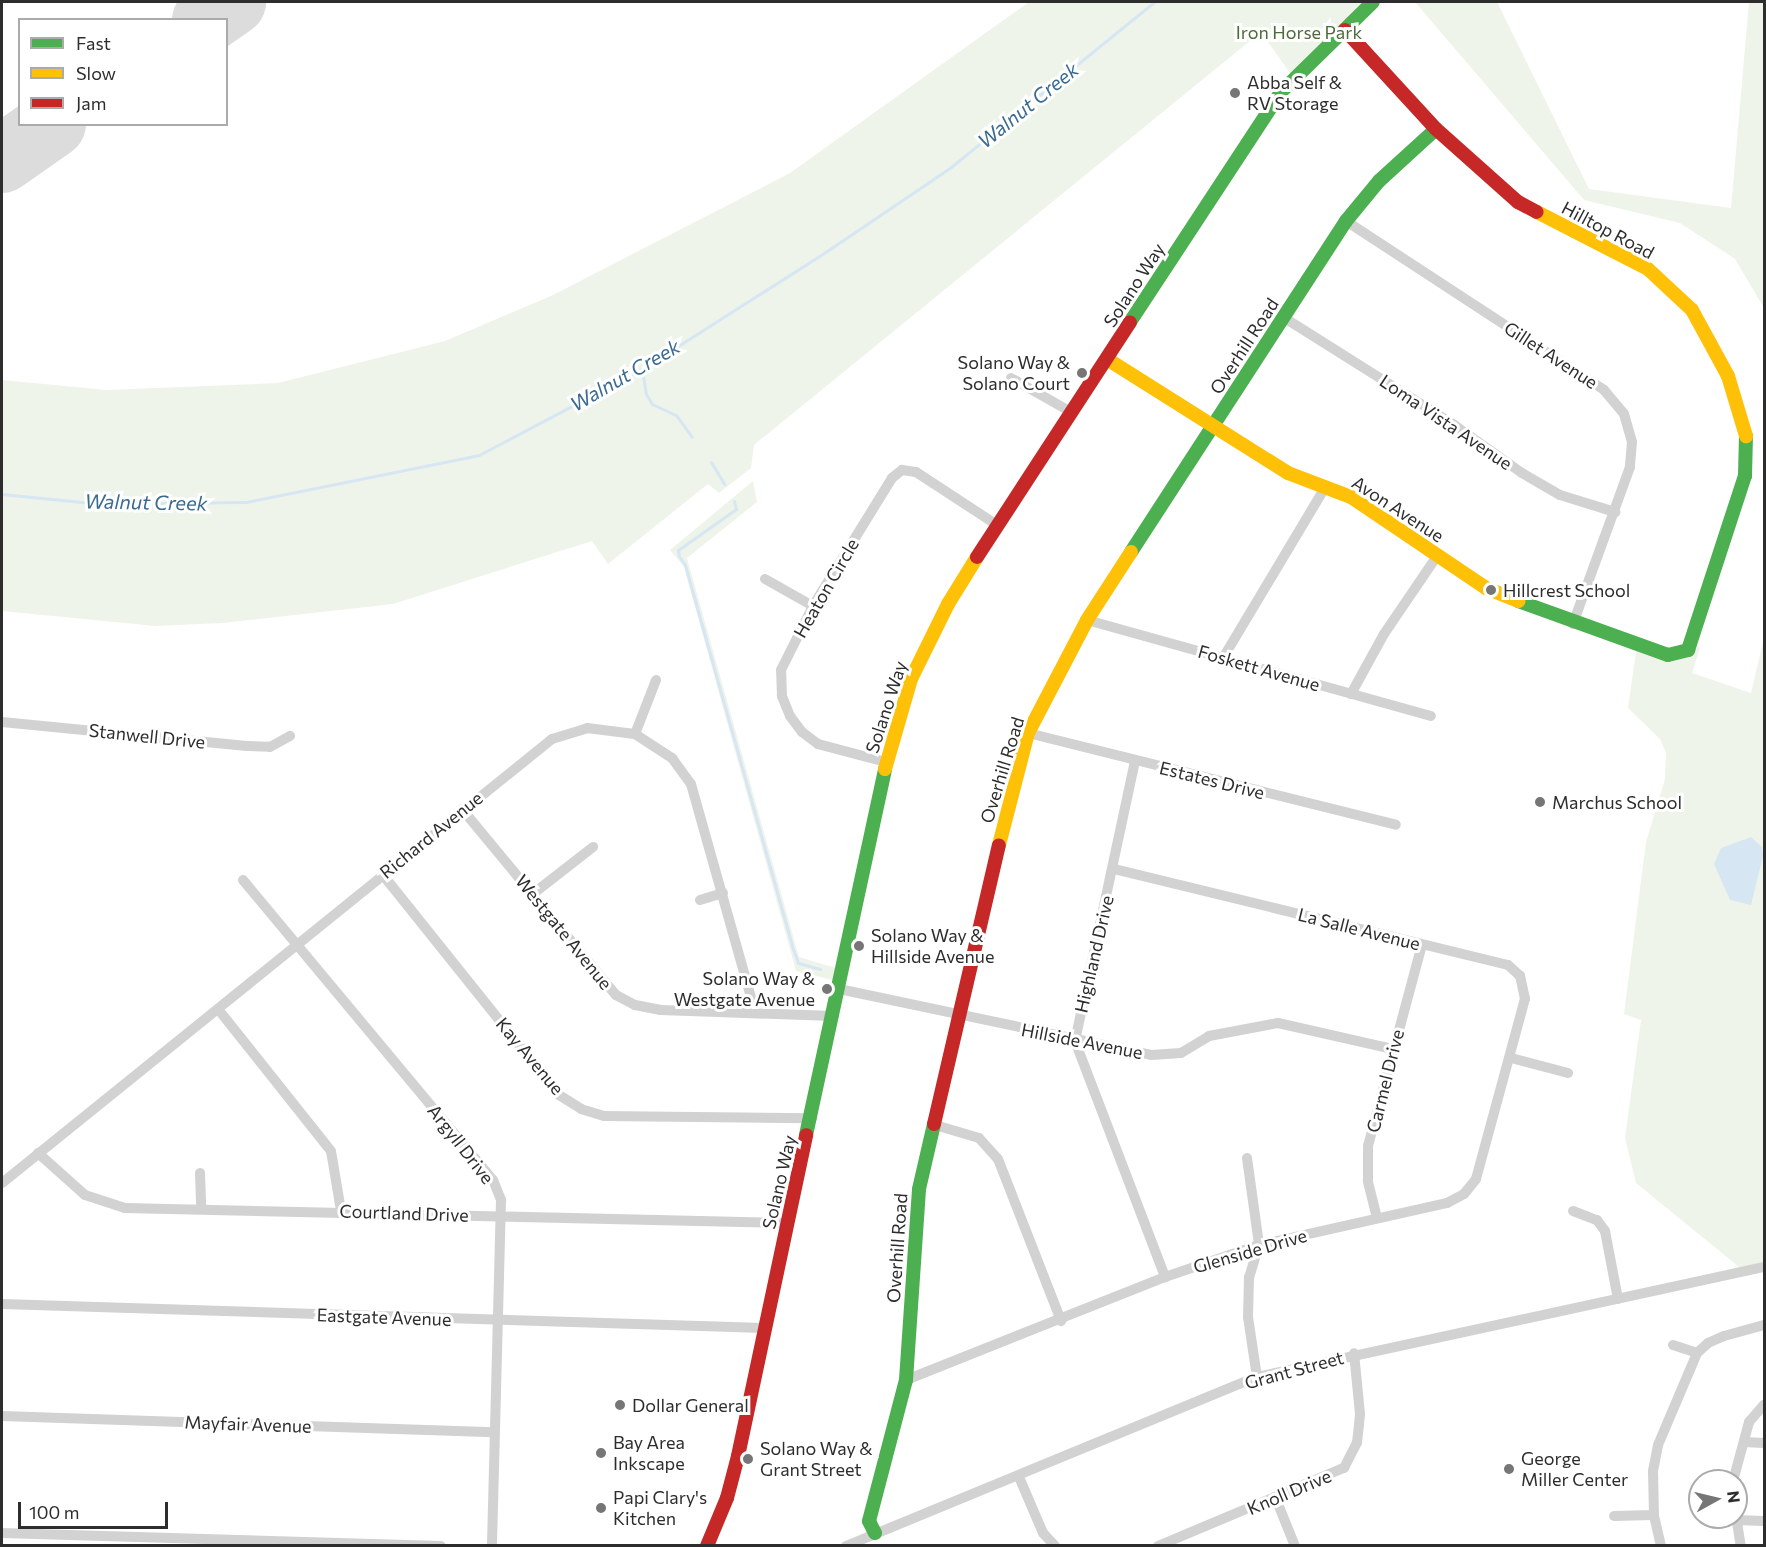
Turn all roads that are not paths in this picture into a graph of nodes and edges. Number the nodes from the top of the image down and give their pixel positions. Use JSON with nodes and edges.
{"nodes":[{"id":1,"x":1373,"y":2,"type":"edge"},
{"id":2,"x":1345,"y":30,"type":"junction"},
{"id":3,"x":1436,"y":129,"type":"junction"},
{"id":4,"x":1346,"y":221,"type":"junction"},
{"id":5,"x":1283,"y":318,"type":"junction"},
{"id":6,"x":1107,"y":359,"type":"junction"},
{"id":7,"x":1011,"y":378,"type":"dead end"},
{"id":8,"x":1071,"y":412,"type":"junction"},
{"id":9,"x":1212,"y":426,"type":"junction"},
{"id":10,"x":1326,"y":486,"type":"junction"},
{"id":11,"x":1615,"y":512,"type":"junction"},
{"id":12,"x":997,"y":525,"type":"junction"},
{"id":13,"x":1437,"y":556,"type":"junction"},
{"id":14,"x":765,"y":579,"type":"dead end"},
{"id":15,"x":813,"y":606,"type":"junction"},
{"id":16,"x":1087,"y":620,"type":"junction"},
{"id":17,"x":1573,"y":624,"type":"junction"},
{"id":18,"x":1683,"y":653,"type":"joint"},
{"id":19,"x":1223,"y":658,"type":"junction"},
{"id":20,"x":656,"y":680,"type":"dead end"},
{"id":21,"x":1351,"y":694,"type":"junction"},
{"id":22,"x":1431,"y":716,"type":"dead end"},
{"id":23,"x":2,"y":722,"type":"edge"},
{"id":24,"x":1028,"y":733,"type":"junction"},
{"id":25,"x":635,"y":734,"type":"junction"},
{"id":26,"x":290,"y":736,"type":"dead end"},
{"id":27,"x":1135,"y":761,"type":"junction"},
{"id":28,"x":886,"y":762,"type":"junction"},
{"id":29,"x":462,"y":809,"type":"junction"},
{"id":30,"x":1396,"y":825,"type":"dead end"},
{"id":31,"x":592,"y":847,"type":"dead end"},
{"id":32,"x":1113,"y":868,"type":"junction"},
{"id":33,"x":382,"y":874,"type":"junction"},
{"id":34,"x":243,"y":880,"type":"dead end"},
{"id":35,"x":534,"y":893,"type":"junction"},
{"id":36,"x":723,"y":893,"type":"junction"},
{"id":37,"x":700,"y":900,"type":"dead end"},
{"id":38,"x":298,"y":943,"type":"junction"},
{"id":39,"x":1422,"y":945,"type":"junction"},
{"id":40,"x":839,"y":990,"type":"junction"},
{"id":41,"x":218,"y":1009,"type":"junction"},
{"id":42,"x":755,"y":1011,"type":"junction"},
{"id":43,"x":834,"y":1016,"type":"junction"},
{"id":44,"x":958,"y":1016,"type":"junction"},
{"id":45,"x":1075,"y":1041,"type":"junction"},
{"id":46,"x":1392,"y":1049,"type":"junction"},
{"id":47,"x":1511,"y":1058,"type":"junction"},
{"id":48,"x":1568,"y":1072,"type":"dead end"},
{"id":49,"x":812,"y":1118,"type":"junction"},
{"id":50,"x":934,"y":1125,"type":"junction"},
{"id":51,"x":38,"y":1153,"type":"junction"},
{"id":52,"x":1247,"y":1158,"type":"dead end"},
{"id":53,"x":200,"y":1173,"type":"dead end"},
{"id":54,"x":2,"y":1183,"type":"edge"},
{"id":55,"x":201,"y":1207,"type":"junction"},
{"id":56,"x":341,"y":1211,"type":"junction"},
{"id":57,"x":1573,"y":1211,"type":"dead end"},
{"id":58,"x":502,"y":1216,"type":"junction"},
{"id":59,"x":1377,"y":1218,"type":"junction"},
{"id":60,"x":789,"y":1223,"type":"junction"},
{"id":61,"x":1259,"y":1245,"type":"junction"},
{"id":62,"x":1764,"y":1267,"type":"edge"},
{"id":63,"x":1165,"y":1277,"type":"junction"},
{"id":64,"x":1618,"y":1299,"type":"junction"},
{"id":65,"x":2,"y":1304,"type":"edge"},
{"id":66,"x":497,"y":1321,"type":"junction"},
{"id":67,"x":1061,"y":1321,"type":"junction"},
{"id":68,"x":1764,"y":1325,"type":"edge"},
{"id":69,"x":766,"y":1328,"type":"junction"},
{"id":70,"x":1673,"y":1345,"type":"dead end"},
{"id":71,"x":1354,"y":1353,"type":"junction"},
{"id":72,"x":1697,"y":1353,"type":"junction"},
{"id":73,"x":1257,"y":1377,"type":"junction"},
{"id":74,"x":906,"y":1380,"type":"junction"},
{"id":75,"x":1764,"y":1405,"type":"edge"},
{"id":76,"x":2,"y":1416,"type":"edge"},
{"id":77,"x":494,"y":1432,"type":"junction"},
{"id":78,"x":1744,"y":1442,"type":"junction"},
{"id":79,"x":1764,"y":1443,"type":"edge"},
{"id":80,"x":1736,"y":1469,"type":"edge"},
{"id":81,"x":1019,"y":1477,"type":"junction"},
{"id":82,"x":1276,"y":1499,"type":"junction"},
{"id":83,"x":1654,"y":1515,"type":"junction"},
{"id":84,"x":1614,"y":1516,"type":"dead end"},
{"id":85,"x":1748,"y":1519,"type":"edge"},
{"id":86,"x":1764,"y":1521,"type":"edge"},
{"id":87,"x":1738,"y":1529,"type":"edge"},
{"id":88,"x":2,"y":1533,"type":"edge"},
{"id":89,"x":875,"y":1533,"type":"junction"},
{"id":90,"x":441,"y":1545,"type":"edge"},
{"id":91,"x":492,"y":1545,"type":"edge"},
{"id":92,"x":707,"y":1545,"type":"edge"},
{"id":93,"x":846,"y":1545,"type":"edge"},
{"id":94,"x":1055,"y":1545,"type":"edge"},
{"id":95,"x":1158,"y":1545,"type":"edge"},
{"id":96,"x":1295,"y":1545,"type":"edge"},
{"id":97,"x":1661,"y":1545,"type":"edge"},
{"id":98,"x":1742,"y":1545,"type":"edge"}],
"edges":[{"from":1,"to":2,"type":"street","name":"Solano Way"},
{"from":2,"to":3,"type":"street","name":"Hilltop Road"},
{"from":2,"to":6,"type":"street","name":"Solano Way"},
{"from":3,"to":4,"type":"street","name":"Overhill Road"},
{"from":3,"to":18,"type":"street","name":"Hilltop Road"},
{"from":4,"to":5,"type":"street","name":"Overhill Road"},
{"from":4,"to":11,"type":"street","name":"Gillet Avenue"},
{"from":5,"to":9,"type":"street","name":"Overhill Road"},
{"from":5,"to":11,"type":"street","name":"Loma Vista Avenue"},
{"from":6,"to":8,"type":"street","name":"Solano Way"},
{"from":6,"to":9,"type":"street","name":"Avon Avenue"},
{"from":7,"to":8,"type":"street"},
{"from":8,"to":12,"type":"street","name":"Solano Way"},
{"from":9,"to":10,"type":"street","name":"Avon Avenue"},
{"from":9,"to":16,"type":"street","name":"Overhill Road"},
{"from":10,"to":13,"type":"street","name":"Avon Avenue"},
{"from":10,"to":19,"type":"street"},
{"from":11,"to":17,"type":"street","name":"Gillet Avenue"},
{"from":12,"to":15,"type":"street","name":"Heaton Circle"},
{"from":12,"to":28,"type":"street","name":"Solano Way"},
{"from":13,"to":17,"type":"street","name":"Avon Avenue"},
{"from":13,"to":21,"type":"street"},
{"from":14,"to":15,"type":"street"},
{"from":15,"to":28,"type":"street","name":"Heaton Circle"},
{"from":16,"to":19,"type":"street","name":"Foskett Avenue"},
{"from":16,"to":24,"type":"street","name":"Overhill Road"},
{"from":17,"to":18,"type":"street","name":"Avon Avenue"},
{"from":19,"to":21,"type":"street","name":"Foskett Avenue"},
{"from":20,"to":25,"type":"street"},
{"from":21,"to":22,"type":"street","name":"Foskett Avenue"},
{"from":23,"to":26,"type":"street","name":"Stanwell Drive"},
{"from":24,"to":27,"type":"street","name":"Estates Drive"},
{"from":24,"to":44,"type":"street","name":"Overhill Road"},
{"from":25,"to":29,"type":"street","name":"Richard Avenue"},
{"from":25,"to":36,"type":"street","name":"Richard Avenue"},
{"from":27,"to":30,"type":"street","name":"Estates Drive"},
{"from":27,"to":32,"type":"street","name":"Highland Drive"},
{"from":28,"to":40,"type":"street","name":"Solano Way"},
{"from":29,"to":33,"type":"street","name":"Richard Avenue"},
{"from":29,"to":35,"type":"street","name":"Westgate Avenue"},
{"from":31,"to":35,"type":"street"},
{"from":32,"to":39,"type":"street","name":"La Salle Avenue"},
{"from":32,"to":45,"type":"street","name":"Highland Drive"},
{"from":33,"to":38,"type":"street","name":"Richard Avenue"},
{"from":33,"to":49,"type":"street","name":"Kay Avenue"},
{"from":34,"to":38,"type":"street","name":"Argyll Drive"},
{"from":35,"to":42,"type":"street","name":"Westgate Avenue"},
{"from":36,"to":37,"type":"street"},
{"from":36,"to":42,"type":"street","name":"Richard Avenue"},
{"from":38,"to":41,"type":"street","name":"Richard Avenue"},
{"from":38,"to":58,"type":"street","name":"Argyll Drive"},
{"from":39,"to":46,"type":"street","name":"Carmel Drive"},
{"from":39,"to":47,"type":"street","name":"La Salle Avenue"},
{"from":40,"to":43,"type":"street","name":"Solano Way"},
{"from":40,"to":44,"type":"street","name":"Hillside Avenue"},
{"from":41,"to":51,"type":"street","name":"Richard Avenue"},
{"from":41,"to":56,"type":"street"},
{"from":42,"to":43,"type":"street","name":"Westgate Avenue"},
{"from":43,"to":49,"type":"street","name":"Solano Way"},
{"from":44,"to":45,"type":"street","name":"Hillside Avenue"},
{"from":44,"to":50,"type":"street","name":"Overhill Road"},
{"from":45,"to":46,"type":"street","name":"Hillside Avenue"},
{"from":45,"to":63,"type":"street"},
{"from":46,"to":59,"type":"street","name":"Carmel Drive"},
{"from":47,"to":48,"type":"street"},
{"from":47,"to":59,"type":"street","name":"Glenside Drive"},
{"from":49,"to":60,"type":"street","name":"Solano Way"},
{"from":50,"to":67,"type":"street"},
{"from":50,"to":74,"type":"street","name":"Overhill Road"},
{"from":51,"to":54,"type":"street","name":"Richard Avenue"},
{"from":51,"to":55,"type":"street","name":"Courtland Drive"},
{"from":52,"to":61,"type":"street"},
{"from":53,"to":55,"type":"street"},
{"from":55,"to":56,"type":"street","name":"Courtland Drive"},
{"from":56,"to":58,"type":"street","name":"Courtland Drive"},
{"from":57,"to":64,"type":"street"},
{"from":58,"to":60,"type":"street","name":"Courtland Drive"},
{"from":58,"to":66,"type":"street","name":"Argyll Drive"},
{"from":59,"to":61,"type":"street","name":"Glenside Drive"},
{"from":60,"to":69,"type":"street","name":"Solano Way"},
{"from":61,"to":63,"type":"street","name":"Glenside Drive"},
{"from":61,"to":73,"type":"street"},
{"from":62,"to":64,"type":"street","name":"Grant Street"},
{"from":63,"to":67,"type":"street","name":"Glenside Drive"},
{"from":64,"to":71,"type":"street","name":"Grant Street"},
{"from":65,"to":66,"type":"street","name":"Eastgate Avenue"},
{"from":66,"to":69,"type":"street","name":"Eastgate Avenue"},
{"from":66,"to":77,"type":"street","name":"Argyll Drive"},
{"from":67,"to":74,"type":"street","name":"Glenside Drive"},
{"from":68,"to":72,"type":"street"},
{"from":69,"to":92,"type":"street","name":"Solano Way"},
{"from":70,"to":72,"type":"street"},
{"from":71,"to":73,"type":"street","name":"Grant Street"},
{"from":71,"to":82,"type":"street","name":"Knoll Drive"},
{"from":72,"to":83,"type":"street"},
{"from":73,"to":81,"type":"street","name":"Grant Street"},
{"from":74,"to":89,"type":"street","name":"Overhill Road"},
{"from":75,"to":78,"type":"street"},
{"from":76,"to":77,"type":"street","name":"Mayfair Avenue"},
{"from":77,"to":91,"type":"street","name":"Argyll Drive"},
{"from":78,"to":79,"type":"street"},
{"from":78,"to":80,"type":"street"},
{"from":81,"to":89,"type":"street","name":"Grant Street"},
{"from":81,"to":94,"type":"street"},
{"from":82,"to":95,"type":"street","name":"Knoll Drive"},
{"from":82,"to":96,"type":"street"},
{"from":83,"to":84,"type":"street"},
{"from":83,"to":97,"type":"street"},
{"from":85,"to":86,"type":"street"},
{"from":87,"to":98,"type":"street"},
{"from":88,"to":90,"type":"street"},
{"from":89,"to":93,"type":"street","name":"Grant Street"}]}
